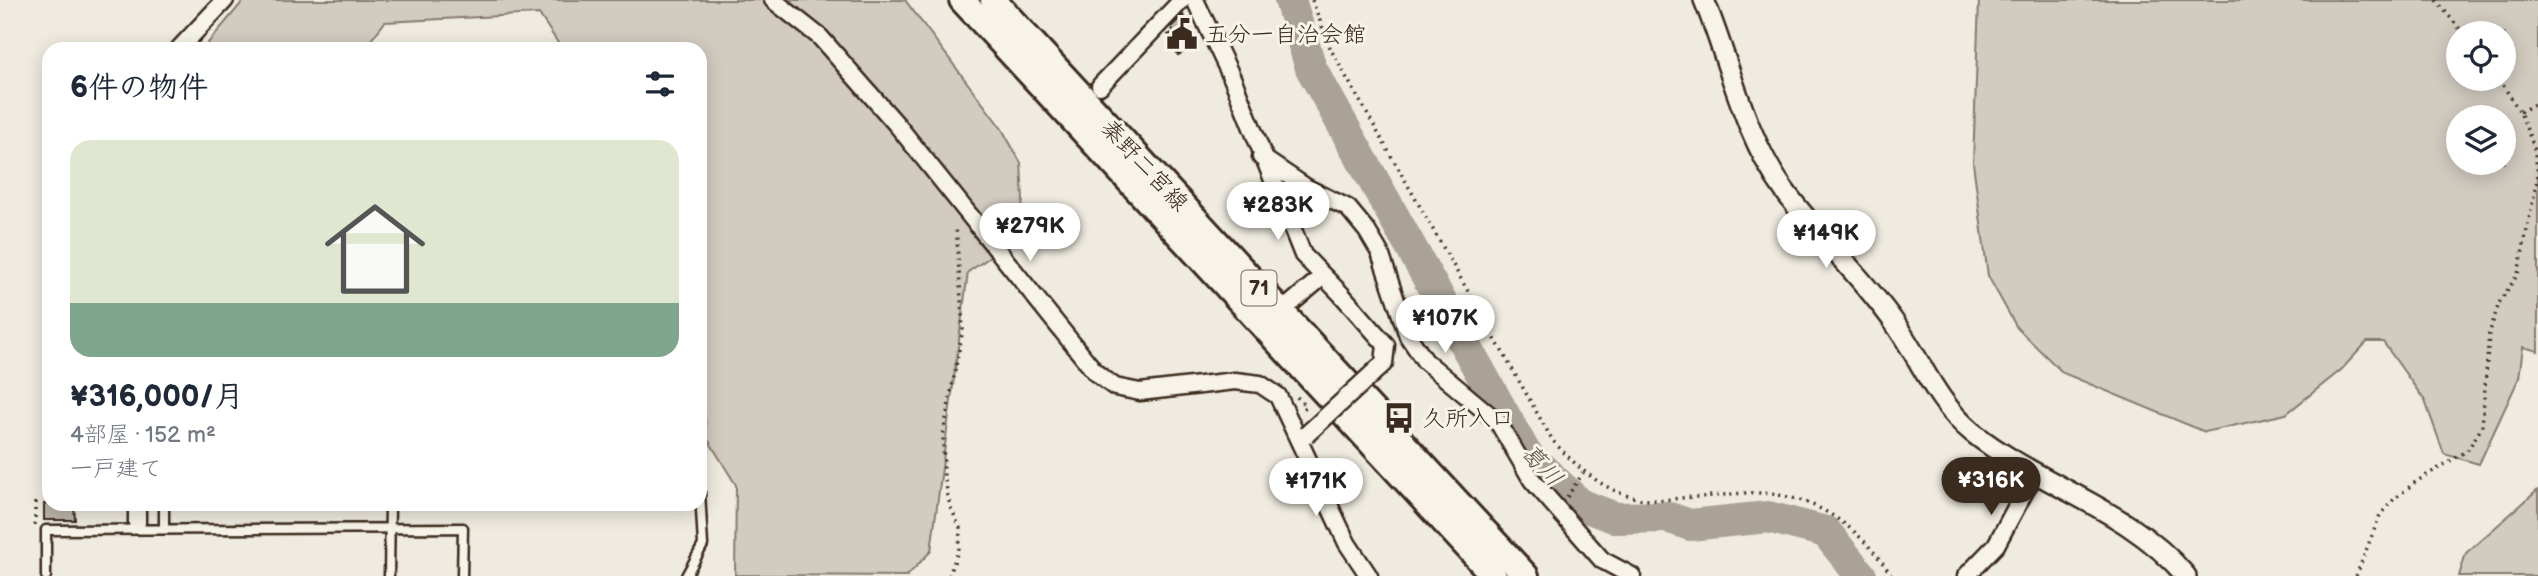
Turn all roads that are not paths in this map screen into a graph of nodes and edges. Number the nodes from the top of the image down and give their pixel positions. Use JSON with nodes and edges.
{"nodes":[{"id":1,"x":225,"y":0,"type":"edge"},
{"id":2,"x":773,"y":0,"type":"edge"},
{"id":3,"x":961,"y":0,"type":"edge"},
{"id":4,"x":993,"y":0,"type":"edge"},
{"id":5,"x":1182,"y":0,"type":"edge"},
{"id":6,"x":1195,"y":0,"type":"edge"},
{"id":7,"x":1704,"y":0,"type":"edge"},
{"id":8,"x":186,"y":42,"type":"edge"},
{"id":9,"x":1100,"y":86,"type":"dead end"},
{"id":10,"x":1261,"y":157,"type":"junction"},
{"id":11,"x":1322,"y":277,"type":"junction"},
{"id":12,"x":1281,"y":312,"type":"junction"},
{"id":13,"x":1303,"y":437,"type":"junction"},
{"id":14,"x":2034,"y":474,"type":"junction"},
{"id":15,"x":138,"y":511,"type":"edge"},
{"id":16,"x":164,"y":511,"type":"edge"},
{"id":17,"x":390,"y":511,"type":"edge"},
{"id":18,"x":701,"y":511,"type":"edge"},
{"id":19,"x":137,"y":526,"type":"junction"},
{"id":20,"x":164,"y":529,"type":"junction"},
{"id":21,"x":390,"y":529,"type":"junction"},
{"id":22,"x":46,"y":576,"type":"edge"},
{"id":23,"x":389,"y":576,"type":"edge"},
{"id":24,"x":462,"y":576,"type":"edge"},
{"id":25,"x":686,"y":576,"type":"edge"},
{"id":26,"x":1369,"y":576,"type":"edge"},
{"id":27,"x":1494,"y":576,"type":"edge"},
{"id":28,"x":1526,"y":576,"type":"edge"},
{"id":29,"x":1632,"y":576,"type":"edge"},
{"id":30,"x":1966,"y":576,"type":"edge"},
{"id":31,"x":2186,"y":576,"type":"edge"}],
"edges":[{"from":1,"to":8,"type":"street"},
{"from":2,"to":13,"type":"street"},
{"from":3,"to":27,"type":"main road","name":"秦野二宮線","number":"71"},
{"from":4,"to":12,"type":"main road","name":"秦野二宮線","number":"71"},
{"from":5,"to":9,"type":"street"},
{"from":6,"to":10,"type":"street"},
{"from":7,"to":14,"type":"street"},
{"from":10,"to":11,"type":"street"},
{"from":10,"to":29,"type":"street"},
{"from":11,"to":12,"type":"street"},
{"from":11,"to":13,"type":"street","bridge":true},
{"from":12,"to":28,"type":"main road","name":"秦野二宮線","number":"71"},
{"from":13,"to":26,"type":"street"},
{"from":14,"to":30,"type":"street"},
{"from":14,"to":31,"type":"street"},
{"from":15,"to":19,"type":"street"},
{"from":16,"to":20,"type":"lane"},
{"from":17,"to":21,"type":"lane"},
{"from":18,"to":25,"type":"lane"},
{"from":19,"to":20,"type":"lane"},
{"from":19,"to":22,"type":"lane"},
{"from":20,"to":21,"type":"lane"},
{"from":21,"to":23,"type":"lane"},
{"from":21,"to":24,"type":"lane"}]}
